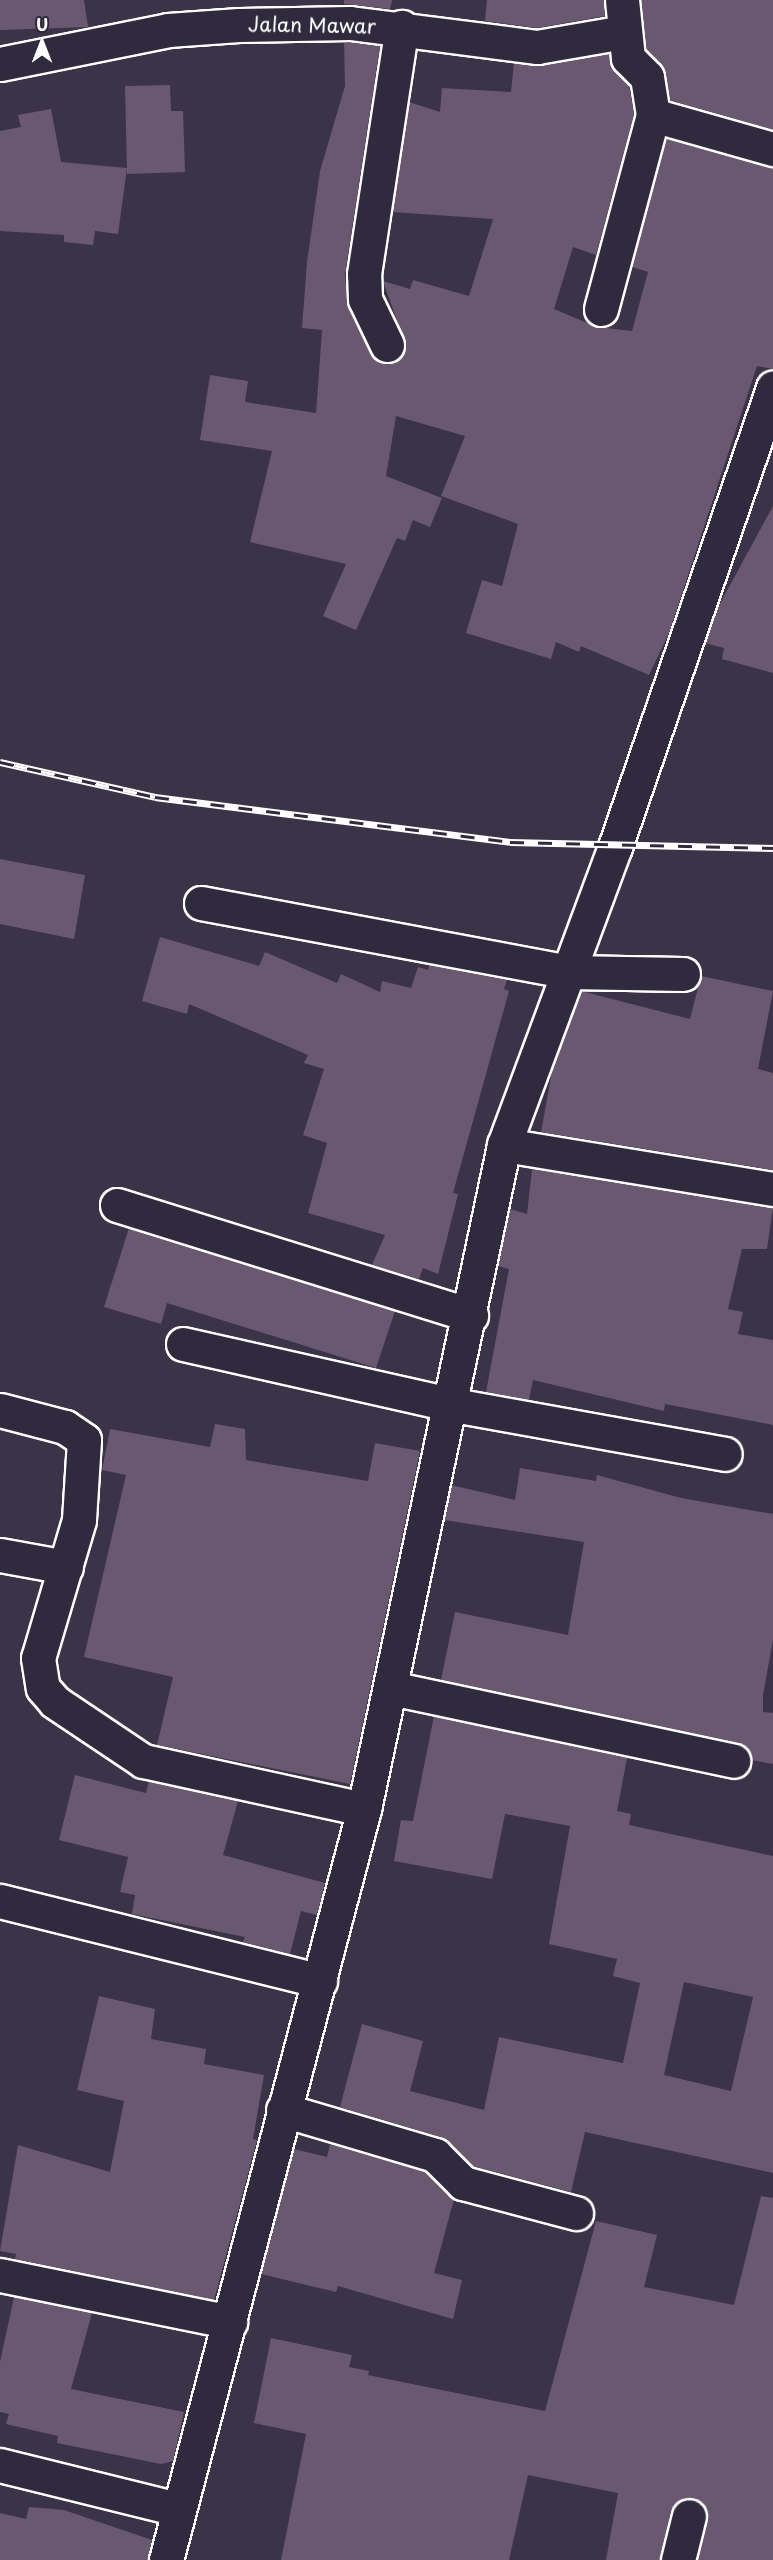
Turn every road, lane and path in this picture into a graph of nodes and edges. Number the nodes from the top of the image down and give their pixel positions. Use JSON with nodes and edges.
{"nodes":[{"id":1,"x":623,"y":16,"type":"edge"},
{"id":2,"x":402,"y":27,"type":"junction"},
{"id":3,"x":0,"y":64,"type":"edge"},
{"id":4,"x":653,"y":115,"type":"junction"},
{"id":5,"x":773,"y":149,"type":"edge"},
{"id":6,"x":601,"y":309,"type":"dead end"},
{"id":7,"x":387,"y":345,"type":"dead end"},
{"id":8,"x":773,"y":387,"type":"edge"},
{"id":9,"x":201,"y":903,"type":"dead end"},
{"id":10,"x":568,"y":972,"type":"junction"},
{"id":11,"x":684,"y":974,"type":"dead end"},
{"id":12,"x":504,"y":1145,"type":"junction"},
{"id":13,"x":773,"y":1189,"type":"edge"},
{"id":14,"x":117,"y":1205,"type":"dead end"},
{"id":15,"x":471,"y":1315,"type":"junction"},
{"id":16,"x":183,"y":1344,"type":"dead end"},
{"id":17,"x":453,"y":1405,"type":"junction"},
{"id":18,"x":0,"y":1410,"type":"edge"},
{"id":19,"x":725,"y":1454,"type":"dead end"},
{"id":20,"x":0,"y":1555,"type":"edge"},
{"id":21,"x":66,"y":1567,"type":"junction"},
{"id":22,"x":391,"y":1688,"type":"junction"},
{"id":23,"x":733,"y":1761,"type":"dead end"},
{"id":24,"x":364,"y":1809,"type":"junction"},
{"id":25,"x":0,"y":1902,"type":"edge"},
{"id":26,"x":320,"y":1981,"type":"junction"},
{"id":27,"x":283,"y":2110,"type":"junction"},
{"id":28,"x":576,"y":2213,"type":"dead end"},
{"id":29,"x":0,"y":2275,"type":"edge"},
{"id":30,"x":230,"y":2322,"type":"junction"},
{"id":31,"x":0,"y":2465,"type":"edge"},
{"id":32,"x":178,"y":2509,"type":"junction"},
{"id":33,"x":689,"y":2516,"type":"dead end"},
{"id":34,"x":167,"y":2560,"type":"edge"},
{"id":35,"x":678,"y":2560,"type":"edge"}],
"edges":[{"from":1,"to":2,"type":"street","name":"Jalan Mawar"},
{"from":1,"to":4,"type":"street"},
{"from":2,"to":3,"type":"street","name":"Jalan Mawar"},
{"from":2,"to":7,"type":"street"},
{"from":4,"to":5,"type":"street"},
{"from":4,"to":6,"type":"street"},
{"from":8,"to":10,"type":"street"},
{"from":9,"to":10,"type":"street"},
{"from":10,"to":11,"type":"street"},
{"from":10,"to":12,"type":"street"},
{"from":12,"to":13,"type":"street"},
{"from":12,"to":15,"type":"street"},
{"from":14,"to":15,"type":"street"},
{"from":15,"to":17,"type":"street"},
{"from":16,"to":17,"type":"street"},
{"from":17,"to":19,"type":"street"},
{"from":17,"to":22,"type":"street"},
{"from":18,"to":21,"type":"street"},
{"from":20,"to":21,"type":"street"},
{"from":21,"to":24,"type":"street"},
{"from":22,"to":23,"type":"street"},
{"from":22,"to":24,"type":"street"},
{"from":24,"to":26,"type":"street"},
{"from":25,"to":26,"type":"street"},
{"from":26,"to":27,"type":"street"},
{"from":27,"to":28,"type":"street"},
{"from":27,"to":30,"type":"street"},
{"from":29,"to":30,"type":"street"},
{"from":30,"to":32,"type":"street"},
{"from":31,"to":32,"type":"street"},
{"from":32,"to":34,"type":"street"},
{"from":33,"to":35,"type":"street"}]}
